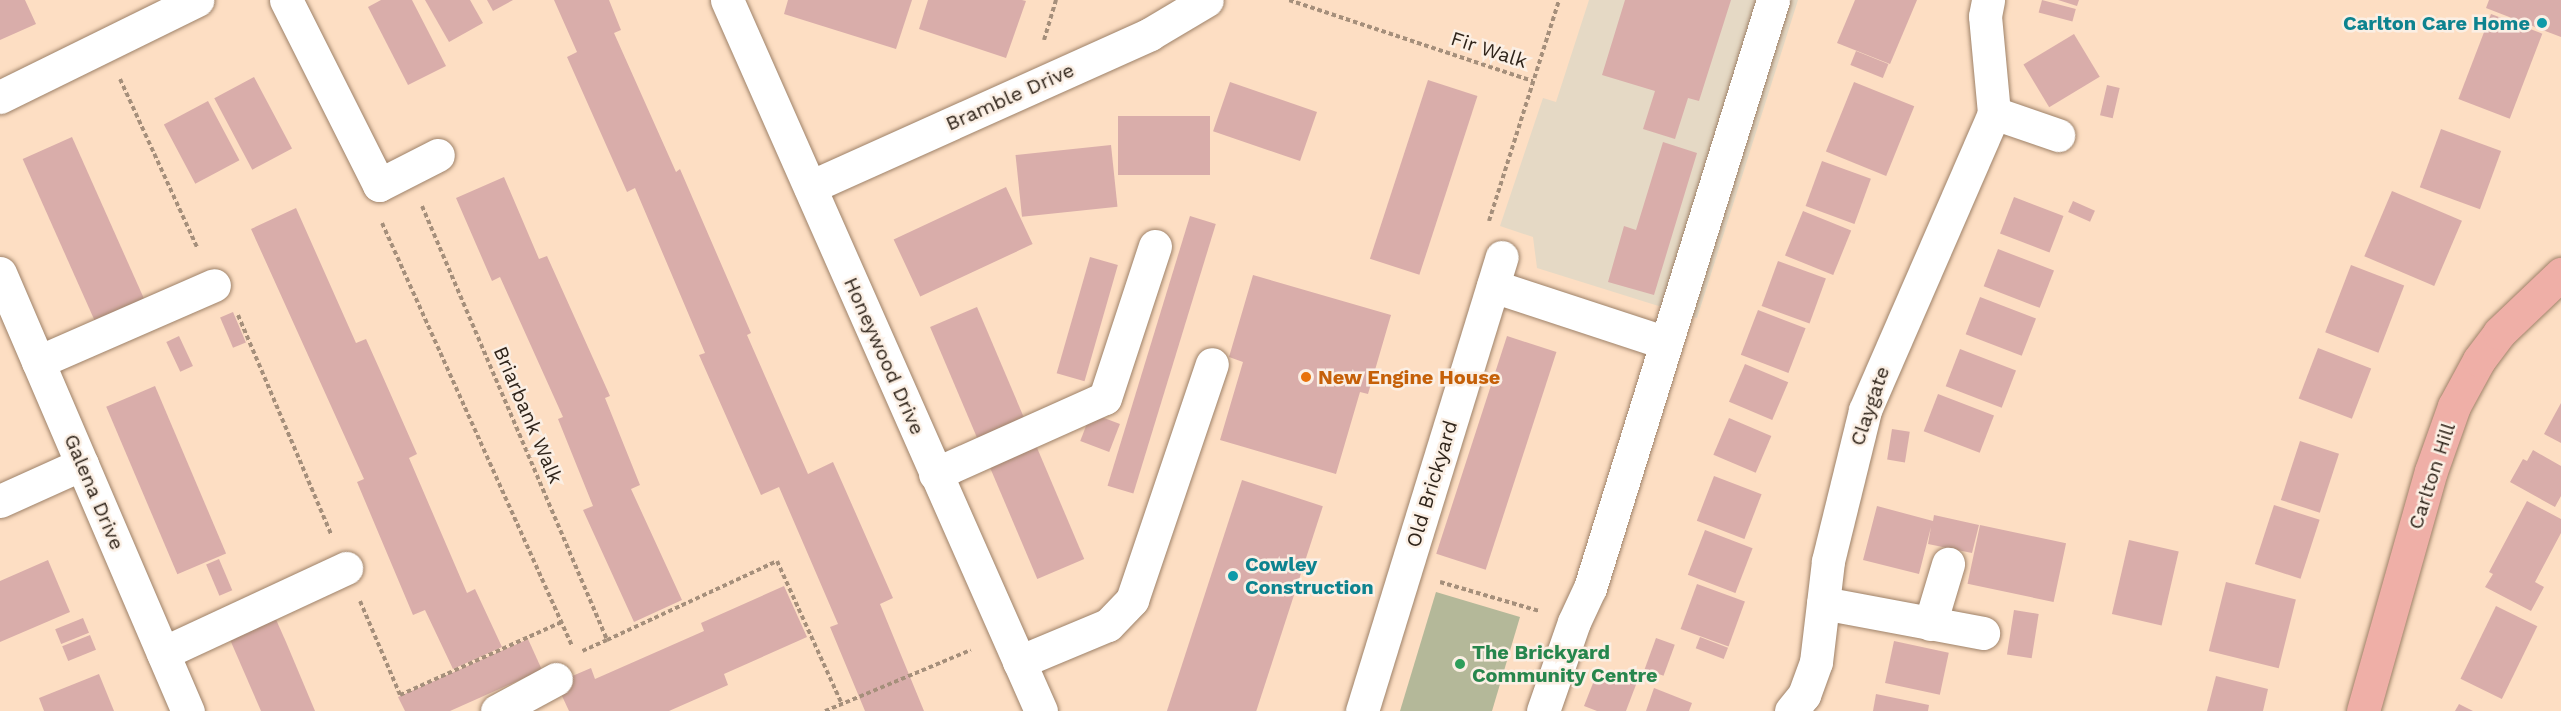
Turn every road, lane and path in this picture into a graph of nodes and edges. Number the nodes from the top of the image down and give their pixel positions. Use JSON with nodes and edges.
{"nodes":[{"id":1,"x":198,"y":0,"type":"edge"},
{"id":2,"x":286,"y":0,"type":"edge"},
{"id":3,"x":727,"y":0,"type":"edge"},
{"id":4,"x":1207,"y":0,"type":"edge"},
{"id":5,"x":1289,"y":0,"type":"edge"},
{"id":6,"x":1559,"y":0,"type":"edge"},
{"id":7,"x":1773,"y":0,"type":"edge"},
{"id":8,"x":1988,"y":0,"type":"edge"},
{"id":9,"x":105,"y":46,"type":"junction"},
{"id":10,"x":1533,"y":81,"type":"junction"},
{"id":11,"x":0,"y":97,"type":"edge"},
{"id":12,"x":1994,"y":114,"type":"junction"},
{"id":13,"x":2058,"y":135,"type":"dead end"},
{"id":14,"x":438,"y":155,"type":"dead end"},
{"id":15,"x":392,"y":178,"type":"junction"},
{"id":16,"x":810,"y":187,"type":"junction"},
{"id":17,"x":1155,"y":246,"type":"dead end"},
{"id":18,"x":1498,"y":272,"type":"junction"},
{"id":19,"x":0,"y":273,"type":"edge"},
{"id":20,"x":2561,"y":274,"type":"edge"},
{"id":21,"x":214,"y":285,"type":"junction"},
{"id":22,"x":1666,"y":343,"type":"junction"},
{"id":23,"x":38,"y":362,"type":"junction"},
{"id":24,"x":1212,"y":364,"type":"dead end"},
{"id":25,"x":82,"y":464,"type":"junction"},
{"id":26,"x":935,"y":474,"type":"junction"},
{"id":27,"x":0,"y":501,"type":"edge"},
{"id":28,"x":1948,"y":564,"type":"dead end"},
{"id":29,"x":346,"y":568,"type":"junction"},
{"id":30,"x":1405,"y":571,"type":"junction"},
{"id":31,"x":1823,"y":603,"type":"junction"},
{"id":32,"x":562,"y":622,"type":"junction"},
{"id":33,"x":1574,"y":622,"type":"junction"},
{"id":34,"x":1930,"y":624,"type":"junction"},
{"id":35,"x":1983,"y":633,"type":"dead end"},
{"id":36,"x":607,"y":640,"type":"junction"},
{"id":37,"x":1012,"y":649,"type":"junction"},
{"id":38,"x":163,"y":653,"type":"junction"},
{"id":39,"x":556,"y":679,"type":"dead end"},
{"id":40,"x":842,"y":704,"type":"junction"},
{"id":41,"x":188,"y":711,"type":"edge"},
{"id":42,"x":497,"y":711,"type":"edge"},
{"id":43,"x":825,"y":711,"type":"edge"},
{"id":44,"x":1041,"y":711,"type":"edge"},
{"id":45,"x":1362,"y":711,"type":"edge"},
{"id":46,"x":1543,"y":711,"type":"edge"},
{"id":47,"x":1791,"y":711,"type":"edge"},
{"id":48,"x":2363,"y":711,"type":"edge"}],
"edges":[{"from":1,"to":9,"type":"street"},
{"from":2,"to":15,"type":"street"},
{"from":3,"to":16,"type":"street","name":"Honeywood Drive"},
{"from":4,"to":16,"type":"street","name":"Bramble Drive"},
{"from":5,"to":10,"type":"path","name":"Fir Walk"},
{"from":6,"to":10,"type":"path"},
{"from":7,"to":22,"type":"street"},
{"from":8,"to":12,"type":"street","name":"Claygate"},
{"from":9,"to":11,"type":"street"},
{"from":9,"to":21,"type":"path"},
{"from":10,"to":18,"type":"path","name":"Fir Walk"},
{"from":12,"to":13,"type":"street"},
{"from":12,"to":31,"type":"street","name":"Claygate"},
{"from":14,"to":15,"type":"street"},
{"from":15,"to":32,"type":"path"},
{"from":15,"to":36,"type":"path","name":"Briarbank Walk"},
{"from":16,"to":26,"type":"street","name":"Honeywood Drive"},
{"from":17,"to":26,"type":"street"},
{"from":18,"to":22,"type":"street"},
{"from":18,"to":30,"type":"street","name":"Old Brickyard"},
{"from":19,"to":23,"type":"street","name":"Galena Drive"},
{"from":20,"to":48,"type":"main road","name":"Carlton Hill"},
{"from":21,"to":23,"type":"street"},
{"from":21,"to":29,"type":"path"},
{"from":22,"to":33,"type":"street"},
{"from":23,"to":25,"type":"street","name":"Galena Drive"},
{"from":24,"to":37,"type":"street"},
{"from":25,"to":27,"type":"street"},
{"from":25,"to":38,"type":"street","name":"Galena Drive"},
{"from":26,"to":37,"type":"street","name":"Honeywood Drive"},
{"from":28,"to":34,"type":"street"},
{"from":29,"to":32,"type":"path"},
{"from":29,"to":38,"type":"street"},
{"from":30,"to":33,"type":"path"},
{"from":30,"to":45,"type":"street","name":"Old Brickyard"},
{"from":31,"to":34,"type":"street"},
{"from":31,"to":47,"type":"street","name":"Claygate"},
{"from":32,"to":36,"type":"path"},
{"from":33,"to":46,"type":"street"},
{"from":34,"to":35,"type":"street"},
{"from":36,"to":40,"type":"path"},
{"from":37,"to":40,"type":"path"},
{"from":37,"to":44,"type":"street","name":"Honeywood Drive"},
{"from":38,"to":41,"type":"street","name":"Galena Drive"},
{"from":39,"to":42,"type":"street"},
{"from":40,"to":43,"type":"path"}]}
